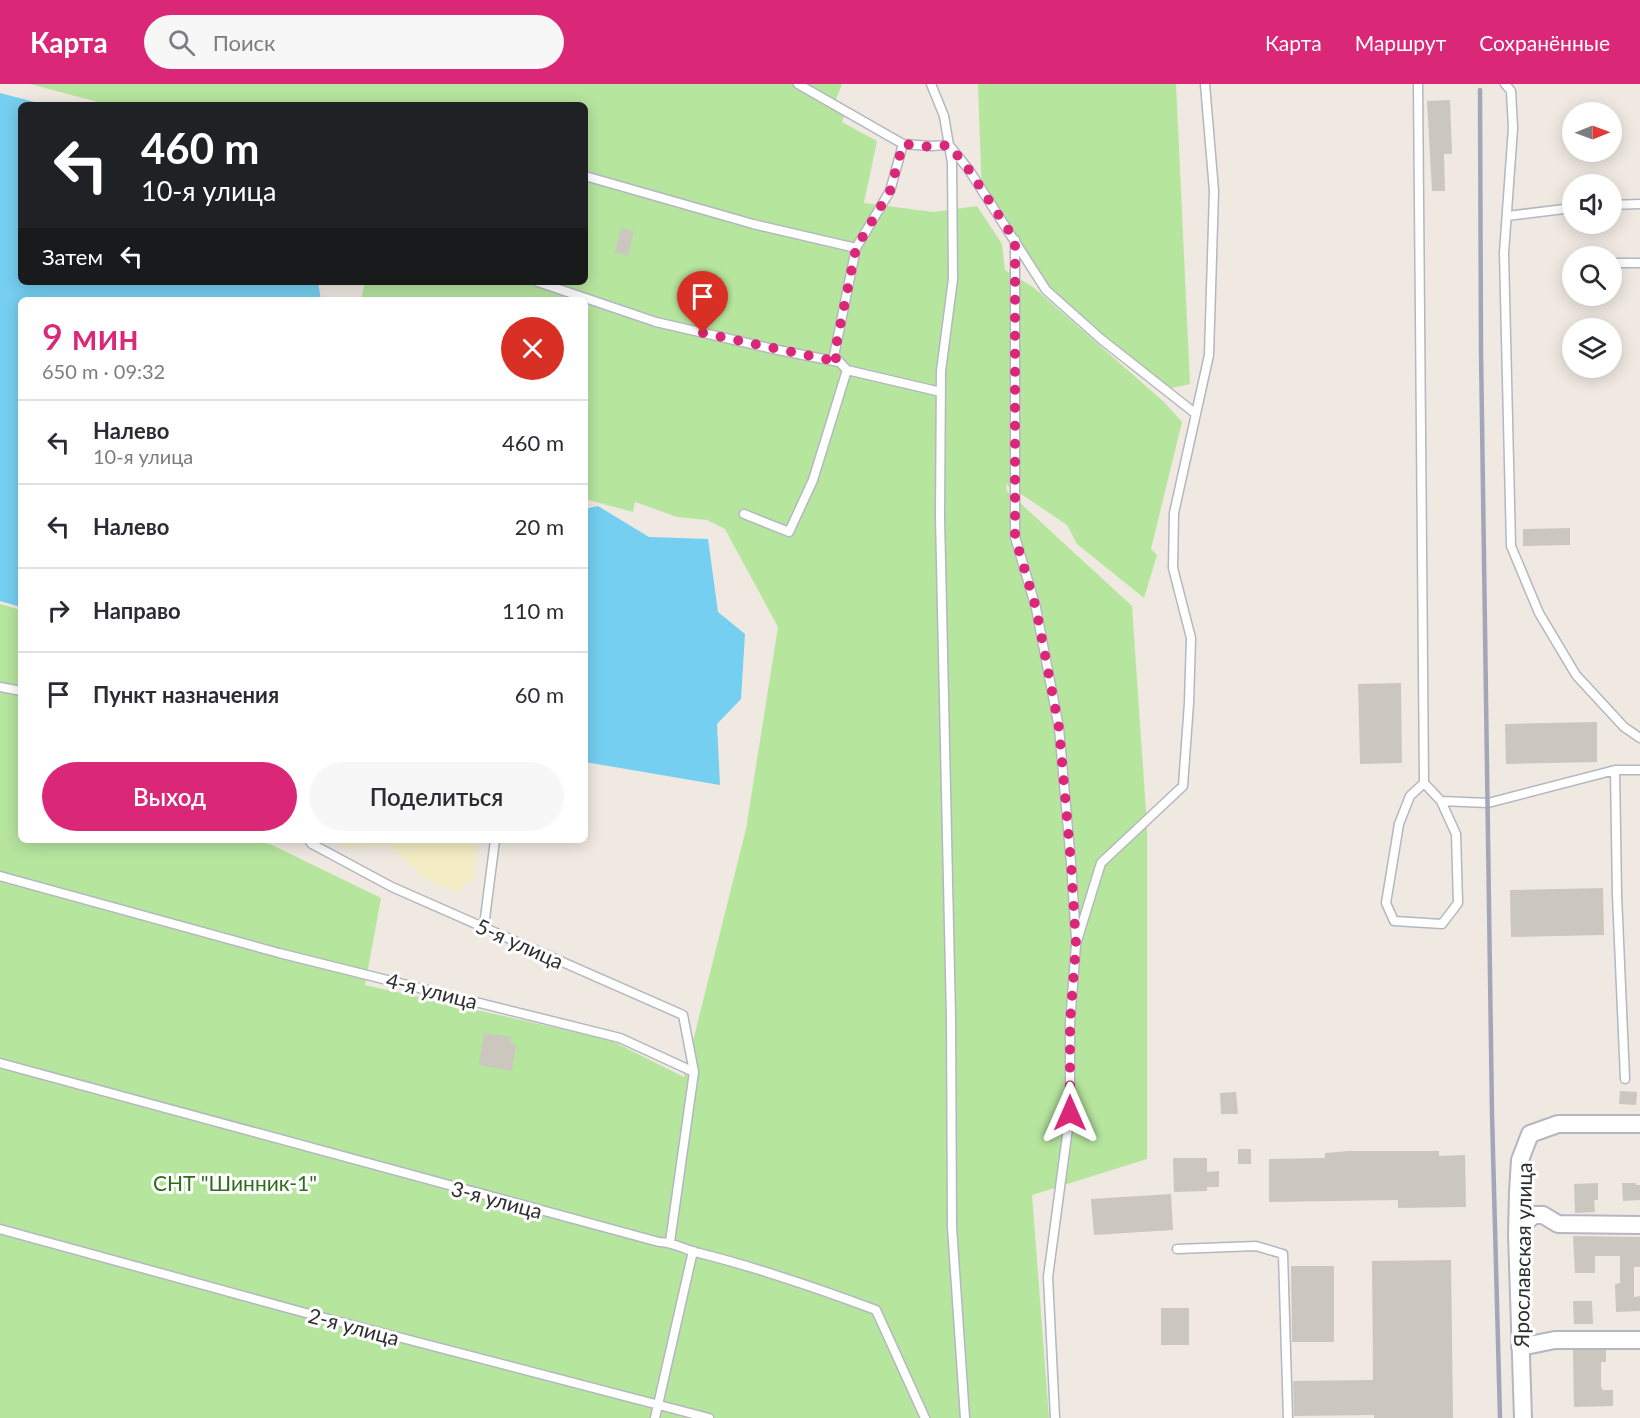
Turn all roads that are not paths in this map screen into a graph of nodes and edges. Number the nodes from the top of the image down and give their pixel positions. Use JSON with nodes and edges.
{"nodes":[{"id":1,"x":798,"y":84,"type":"edge"},
{"id":2,"x":931,"y":84,"type":"edge"},
{"id":3,"x":1205,"y":84,"type":"edge"},
{"id":4,"x":1418,"y":84,"type":"edge"},
{"id":5,"x":1505,"y":84,"type":"edge"},
{"id":6,"x":903,"y":144,"type":"junction"},
{"id":7,"x":949,"y":145,"type":"junction"},
{"id":8,"x":588,"y":177,"type":"edge"},
{"id":9,"x":1640,"y":204,"type":"edge"},
{"id":10,"x":1622,"y":205,"type":"edge"},
{"id":11,"x":1562,"y":209,"type":"edge"},
{"id":12,"x":1507,"y":216,"type":"junction"},
{"id":13,"x":1015,"y":240,"type":"junction"},
{"id":14,"x":856,"y":248,"type":"junction"},
{"id":15,"x":1622,"y":263,"type":"edge"},
{"id":16,"x":1640,"y":263,"type":"edge"},
{"id":17,"x":547,"y":285,"type":"edge"},
{"id":18,"x":582,"y":297,"type":"edge"},
{"id":19,"x":588,"y":299,"type":"edge"},
{"id":20,"x":839,"y":362,"type":"junction"},
{"id":21,"x":846,"y":370,"type":"junction"},
{"id":22,"x":941,"y":392,"type":"junction"},
{"id":23,"x":1196,"y":414,"type":"junction"},
{"id":24,"x":744,"y":514,"type":"dead end"},
{"id":25,"x":0,"y":687,"type":"edge"},
{"id":26,"x":18,"y":690,"type":"edge"},
{"id":27,"x":1640,"y":738,"type":"edge"},
{"id":28,"x":1615,"y":770,"type":"junction"},
{"id":29,"x":1640,"y":770,"type":"edge"},
{"id":30,"x":1424,"y":783,"type":"junction"},
{"id":31,"x":1442,"y":801,"type":"junction"},
{"id":32,"x":311,"y":843,"type":"edge"},
{"id":33,"x":495,"y":843,"type":"edge"},
{"id":34,"x":0,"y":876,"type":"edge"},
{"id":35,"x":484,"y":926,"type":"junction"},
{"id":36,"x":1076,"y":944,"type":"junction"},
{"id":37,"x":0,"y":1063,"type":"edge"},
{"id":38,"x":694,"y":1072,"type":"junction"},
{"id":39,"x":1625,"y":1079,"type":"dead end"},
{"id":40,"x":1640,"y":1124,"type":"edge"},
{"id":41,"x":1640,"y":1224,"type":"edge"},
{"id":42,"x":0,"y":1229,"type":"edge"},
{"id":43,"x":1517,"y":1234,"type":"junction"},
{"id":44,"x":670,"y":1242,"type":"junction"},
{"id":45,"x":1177,"y":1249,"type":"dead end"},
{"id":46,"x":693,"y":1251,"type":"junction"},
{"id":47,"x":1640,"y":1340,"type":"edge"},
{"id":48,"x":1520,"y":1347,"type":"junction"},
{"id":49,"x":657,"y":1405,"type":"junction"},
{"id":50,"x":655,"y":1418,"type":"edge"},
{"id":51,"x":708,"y":1418,"type":"edge"},
{"id":52,"x":925,"y":1418,"type":"edge"},
{"id":53,"x":965,"y":1418,"type":"edge"},
{"id":54,"x":1055,"y":1418,"type":"edge"},
{"id":55,"x":1288,"y":1418,"type":"edge"},
{"id":56,"x":1523,"y":1418,"type":"edge"}],
"edges":[{"from":1,"to":6,"type":"lane"},
{"from":2,"to":7,"type":"lane"},
{"from":3,"to":23,"type":"lane"},
{"from":4,"to":30,"type":"lane"},
{"from":5,"to":12,"type":"lane"},
{"from":6,"to":7,"type":"lane"},
{"from":6,"to":14,"type":"lane"},
{"from":7,"to":13,"type":"lane"},
{"from":7,"to":22,"type":"lane"},
{"from":8,"to":14,"type":"lane"},
{"from":9,"to":10,"type":"lane"},
{"from":11,"to":12,"type":"lane"},
{"from":12,"to":27,"type":"lane"},
{"from":13,"to":23,"type":"lane"},
{"from":13,"to":36,"type":"lane"},
{"from":14,"to":20,"type":"lane"},
{"from":15,"to":16,"type":"lane"},
{"from":17,"to":18,"type":"lane"},
{"from":19,"to":20,"type":"lane"},
{"from":20,"to":21,"type":"lane"},
{"from":21,"to":22,"type":"lane"},
{"from":21,"to":24,"type":"lane"},
{"from":22,"to":53,"type":"lane"},
{"from":23,"to":36,"type":"lane"},
{"from":25,"to":26,"type":"lane"},
{"from":28,"to":29,"type":"lane"},
{"from":28,"to":31,"type":"lane"},
{"from":28,"to":39,"type":"lane"},
{"from":30,"to":31,"type":"lane"},
{"from":30,"to":31,"type":"lane"},
{"from":32,"to":35,"type":"lane","name":"5-я улица"},
{"from":33,"to":35,"type":"lane"},
{"from":34,"to":38,"type":"lane","name":"4-я улица"},
{"from":35,"to":38,"type":"lane","name":"5-я улица"},
{"from":36,"to":54,"type":"lane"},
{"from":37,"to":44,"type":"lane","name":"3-я улица"},
{"from":38,"to":44,"type":"lane"},
{"from":40,"to":43,"type":"street","name":"Ярославская улица"},
{"from":41,"to":43,"type":"street"},
{"from":42,"to":49,"type":"lane","name":"2-я улица"},
{"from":43,"to":48,"type":"street","name":"Ярославская улица"},
{"from":44,"to":46,"type":"lane","name":"3-я улица"},
{"from":45,"to":55,"type":"lane"},
{"from":46,"to":49,"type":"lane"},
{"from":46,"to":52,"type":"lane","name":"3-я улица"},
{"from":47,"to":48,"type":"street"},
{"from":48,"to":56,"type":"street","name":"Ярославская улица"},
{"from":49,"to":50,"type":"lane"},
{"from":49,"to":51,"type":"lane","name":"2-я улица"}]}
